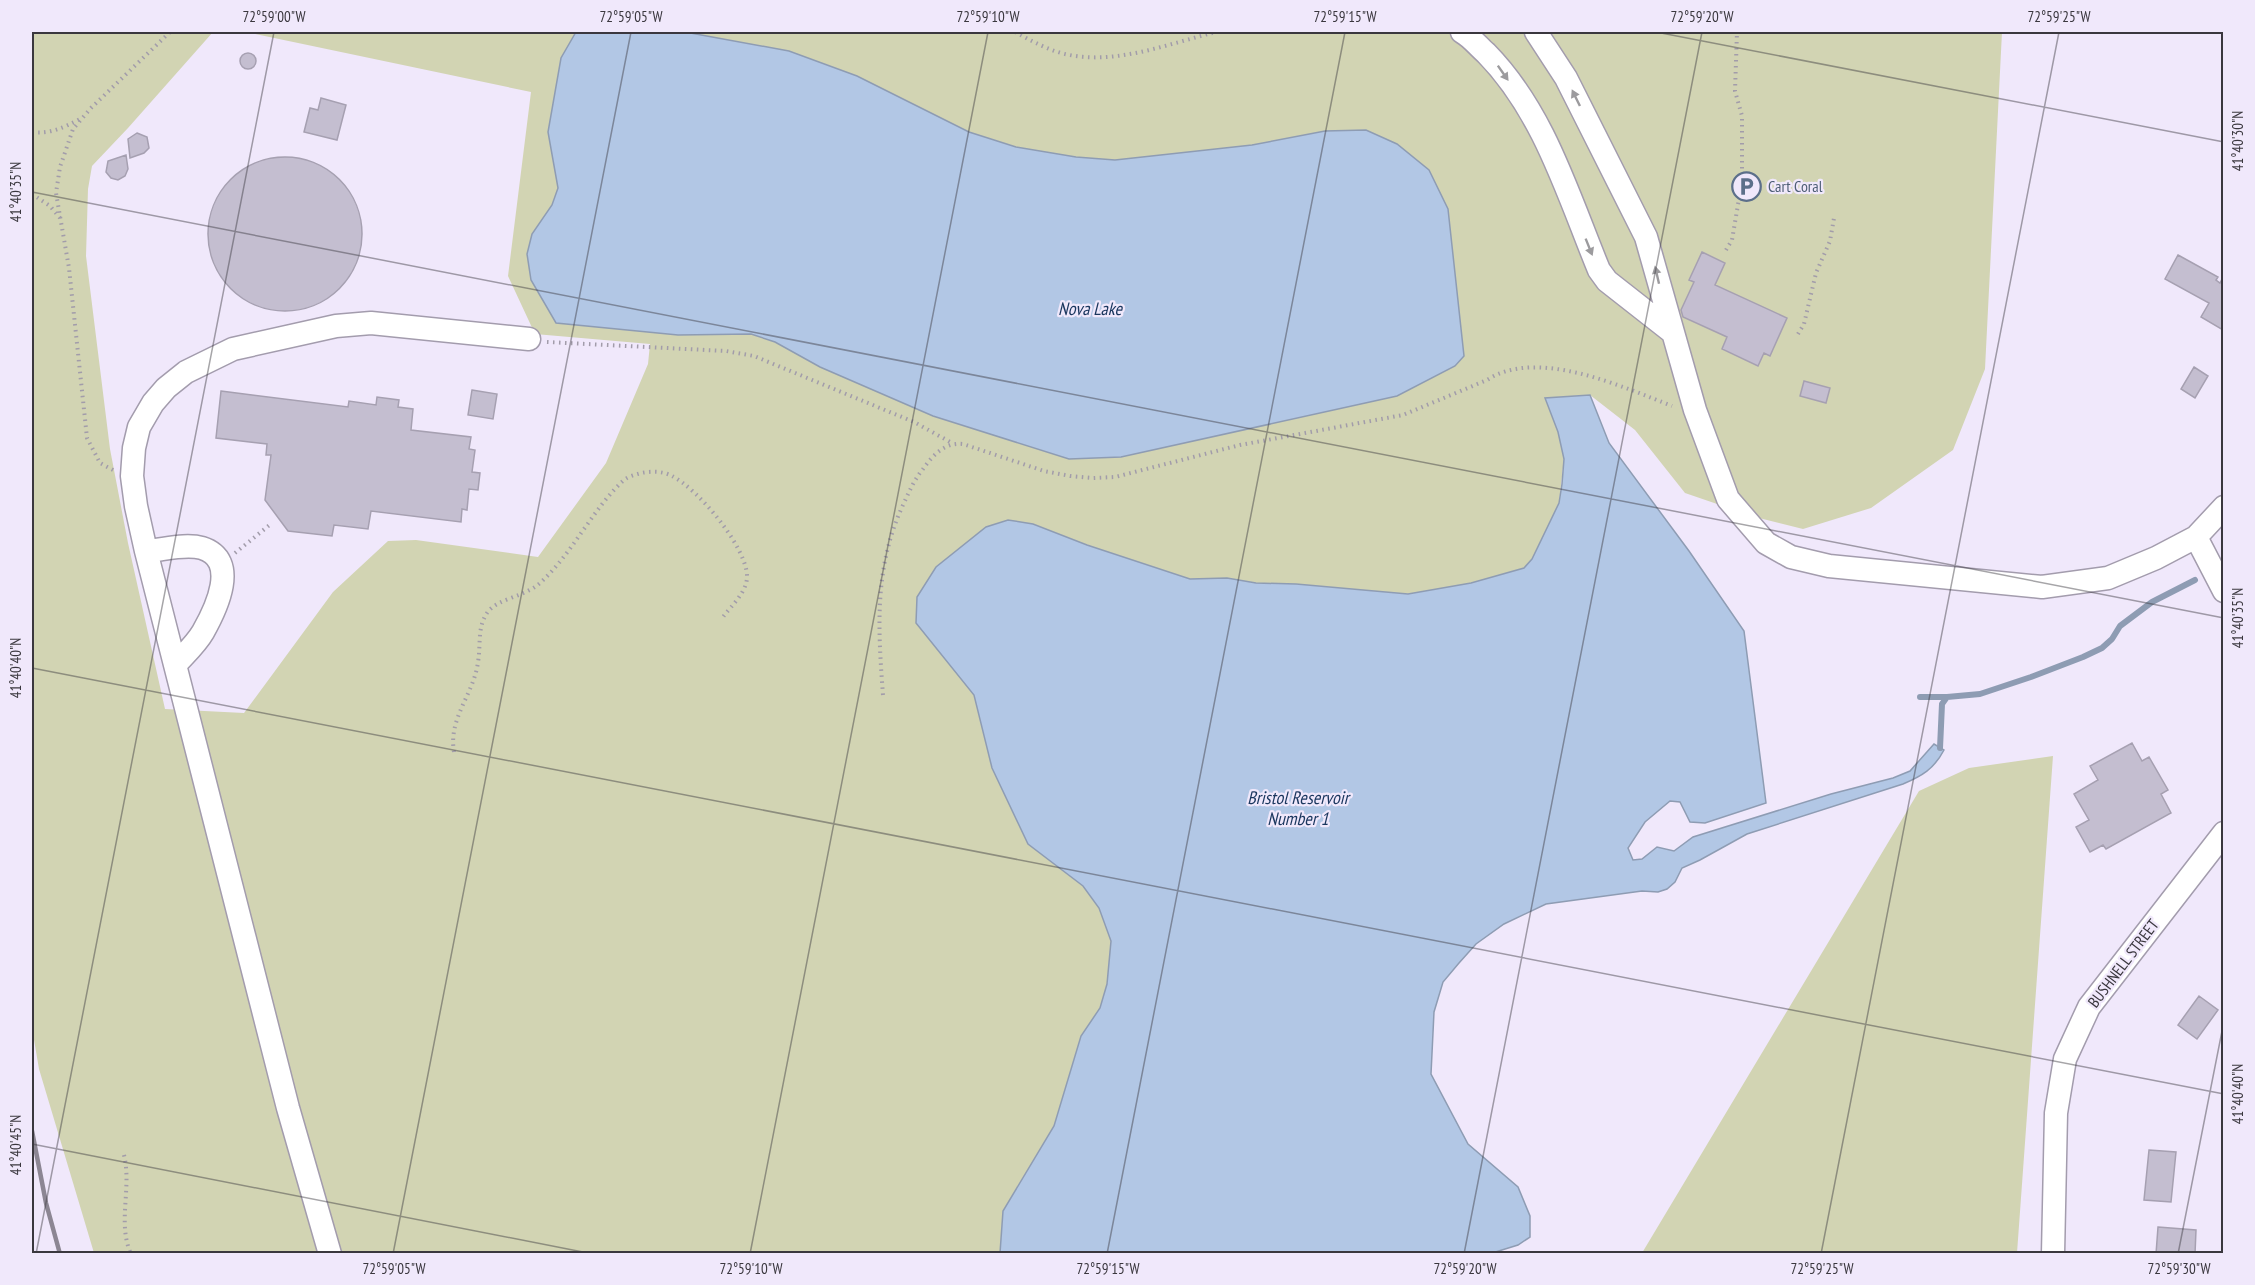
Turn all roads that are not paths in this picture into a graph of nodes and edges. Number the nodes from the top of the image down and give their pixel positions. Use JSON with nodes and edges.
{"nodes":[{"id":1,"x":1462,"y":32,"type":"edge"},
{"id":2,"x":1536,"y":32,"type":"edge"},
{"id":3,"x":1672,"y":332,"type":"junction"},
{"id":4,"x":528,"y":339,"type":"road end"},
{"id":5,"x":2223,"y":507,"type":"edge"},
{"id":6,"x":2196,"y":537,"type":"junction"},
{"id":7,"x":146,"y":551,"type":"junction"},
{"id":8,"x":2223,"y":591,"type":"edge"},
{"id":9,"x":176,"y":664,"type":"junction"},
{"id":10,"x":2223,"y":833,"type":"edge"},
{"id":11,"x":330,"y":1254,"type":"edge"},
{"id":12,"x":2053,"y":1254,"type":"edge"}],
"edges":[{"from":1,"to":3,"type":"street","one_way":true},
{"from":3,"to":2,"type":"street","one_way":true},
{"from":3,"to":6,"type":"street"},
{"from":4,"to":7,"type":"street"},
{"from":5,"to":6,"type":"street"},
{"from":6,"to":8,"type":"street"},
{"from":7,"to":9,"type":"street"},
{"from":7,"to":9,"type":"street"},
{"from":9,"to":11,"type":"street"},
{"from":10,"to":12,"type":"street","name":"BUSHNELL STREET"}]}
